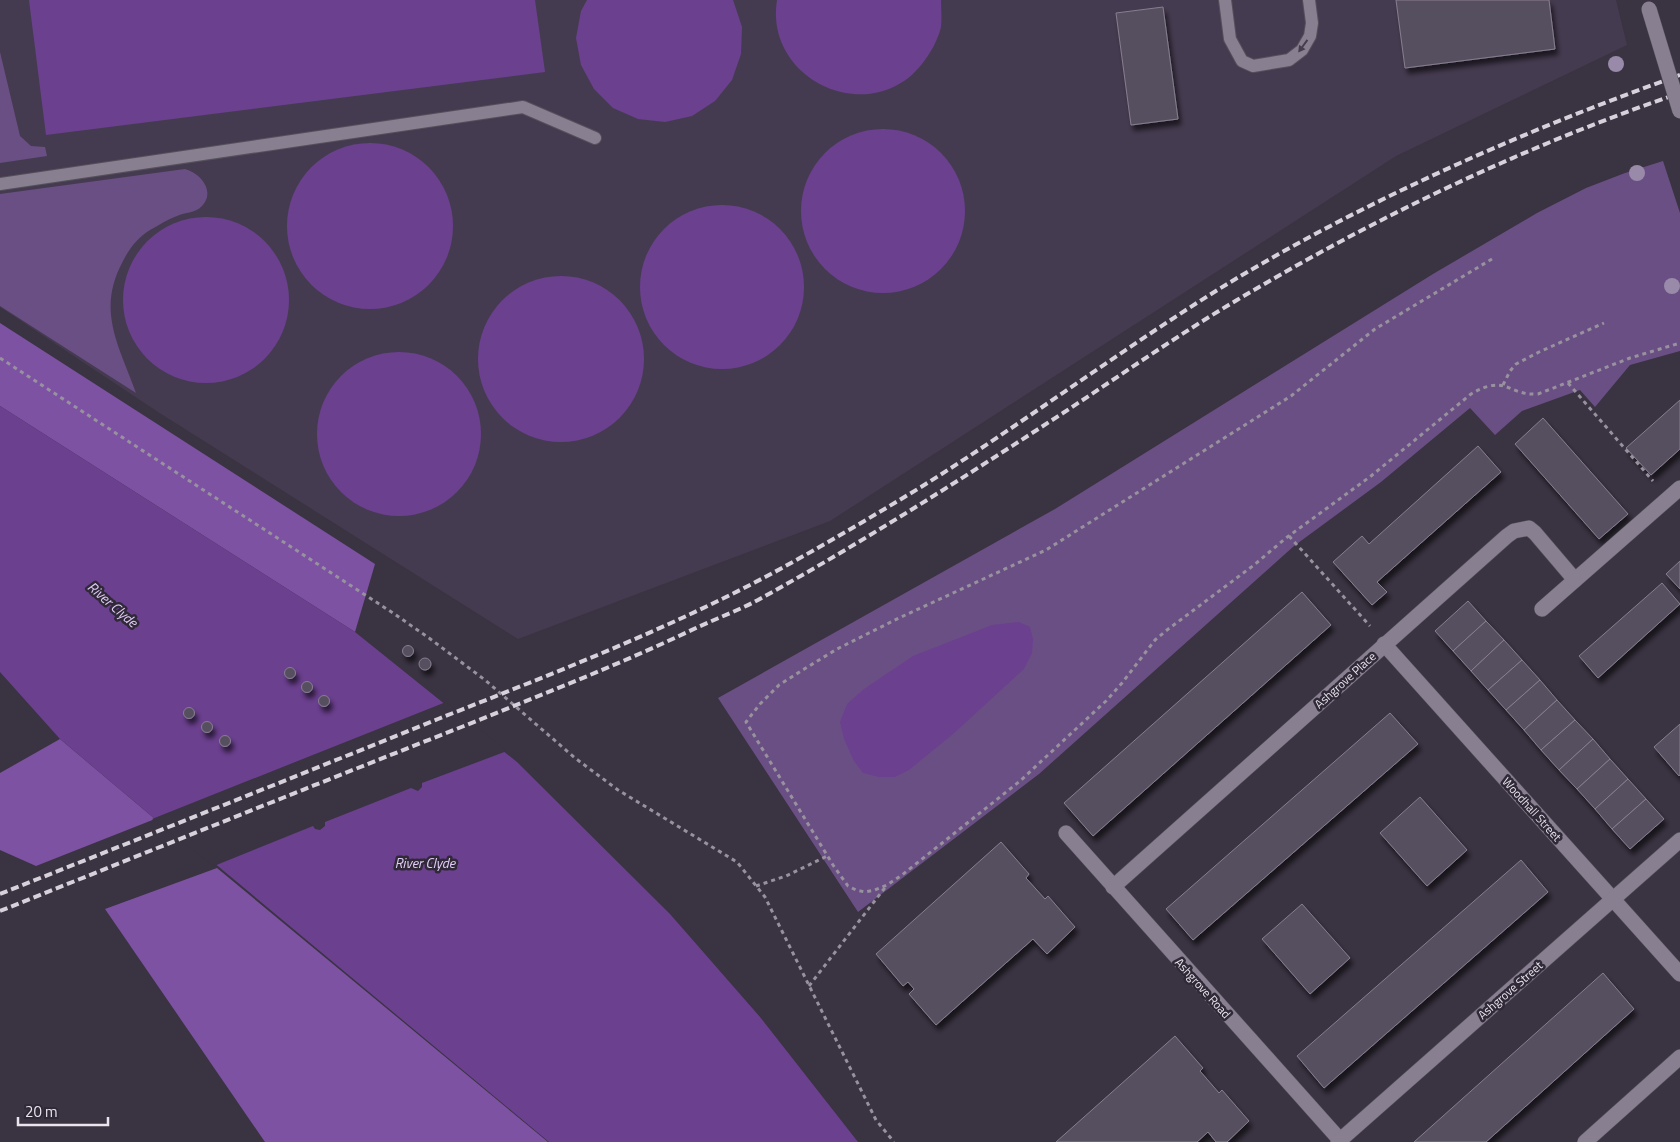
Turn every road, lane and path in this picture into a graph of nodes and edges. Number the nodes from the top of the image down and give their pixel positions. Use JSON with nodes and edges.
{"nodes":[{"id":1,"x":1225,"y":0,"type":"edge"},
{"id":2,"x":1309,"y":0,"type":"edge"},
{"id":3,"x":1648,"y":5,"type":"edge"},
{"id":4,"x":1680,"y":111,"type":"edge"},
{"id":5,"x":595,"y":138,"type":"dead end"},
{"id":6,"x":0,"y":184,"type":"edge"},
{"id":7,"x":1492,"y":260,"type":"dead end"},
{"id":8,"x":1604,"y":323,"type":"dead end"},
{"id":9,"x":1680,"y":343,"type":"edge"},
{"id":10,"x":0,"y":358,"type":"edge"},
{"id":11,"x":1568,"y":383,"type":"junction"},
{"id":12,"x":1502,"y":386,"type":"junction"},
{"id":13,"x":1680,"y":488,"type":"edge"},
{"id":14,"x":1668,"y":499,"type":"junction"},
{"id":15,"x":1289,"y":536,"type":"junction"},
{"id":16,"x":1576,"y":580,"type":"junction"},
{"id":17,"x":1542,"y":609,"type":"dead end"},
{"id":18,"x":1384,"y":644,"type":"junction"},
{"id":19,"x":1066,"y":834,"type":"dead end"},
{"id":20,"x":1680,"y":840,"type":"edge"},
{"id":21,"x":827,"y":856,"type":"junction"},
{"id":22,"x":887,"y":885,"type":"junction"},
{"id":23,"x":756,"y":886,"type":"junction"},
{"id":24,"x":1113,"y":887,"type":"junction"},
{"id":25,"x":1613,"y":899,"type":"junction"},
{"id":26,"x":1680,"y":974,"type":"edge"},
{"id":27,"x":809,"y":986,"type":"junction"},
{"id":28,"x":1680,"y":1057,"type":"edge"},
{"id":29,"x":1339,"y":1141,"type":"edge"},
{"id":30,"x":894,"y":1142,"type":"edge"},
{"id":31,"x":1585,"y":1142,"type":"edge"}],
"edges":[{"from":2,"to":1,"type":"lane","one_way":true},
{"from":3,"to":4,"type":"street","bridge":true},
{"from":5,"to":6,"type":"lane"},
{"from":7,"to":21,"type":"path"},
{"from":8,"to":12,"type":"path"},
{"from":9,"to":11,"type":"path"},
{"from":10,"to":23,"type":"path"},
{"from":11,"to":12,"type":"path"},
{"from":11,"to":14,"type":"path"},
{"from":12,"to":15,"type":"path"},
{"from":13,"to":14,"type":"street"},
{"from":14,"to":16,"type":"street"},
{"from":15,"to":18,"type":"path"},
{"from":15,"to":22,"type":"path"},
{"from":16,"to":17,"type":"street"},
{"from":16,"to":18,"type":"street","name":"Ashgrove Place"},
{"from":18,"to":24,"type":"street","name":"Ashgrove Place"},
{"from":18,"to":25,"type":"street","name":"Woodhall Street"},
{"from":19,"to":24,"type":"street","name":"Ashgrove Road"},
{"from":20,"to":25,"type":"street","name":"Ashgrove Street"},
{"from":21,"to":22,"type":"path"},
{"from":21,"to":23,"type":"path"},
{"from":22,"to":27,"type":"path"},
{"from":23,"to":27,"type":"path"},
{"from":24,"to":29,"type":"street","name":"Ashgrove Road"},
{"from":25,"to":26,"type":"street","name":"Woodhall Street"},
{"from":25,"to":29,"type":"street","name":"Ashgrove Street"},
{"from":27,"to":30,"type":"path"},
{"from":28,"to":31,"type":"street"}]}
